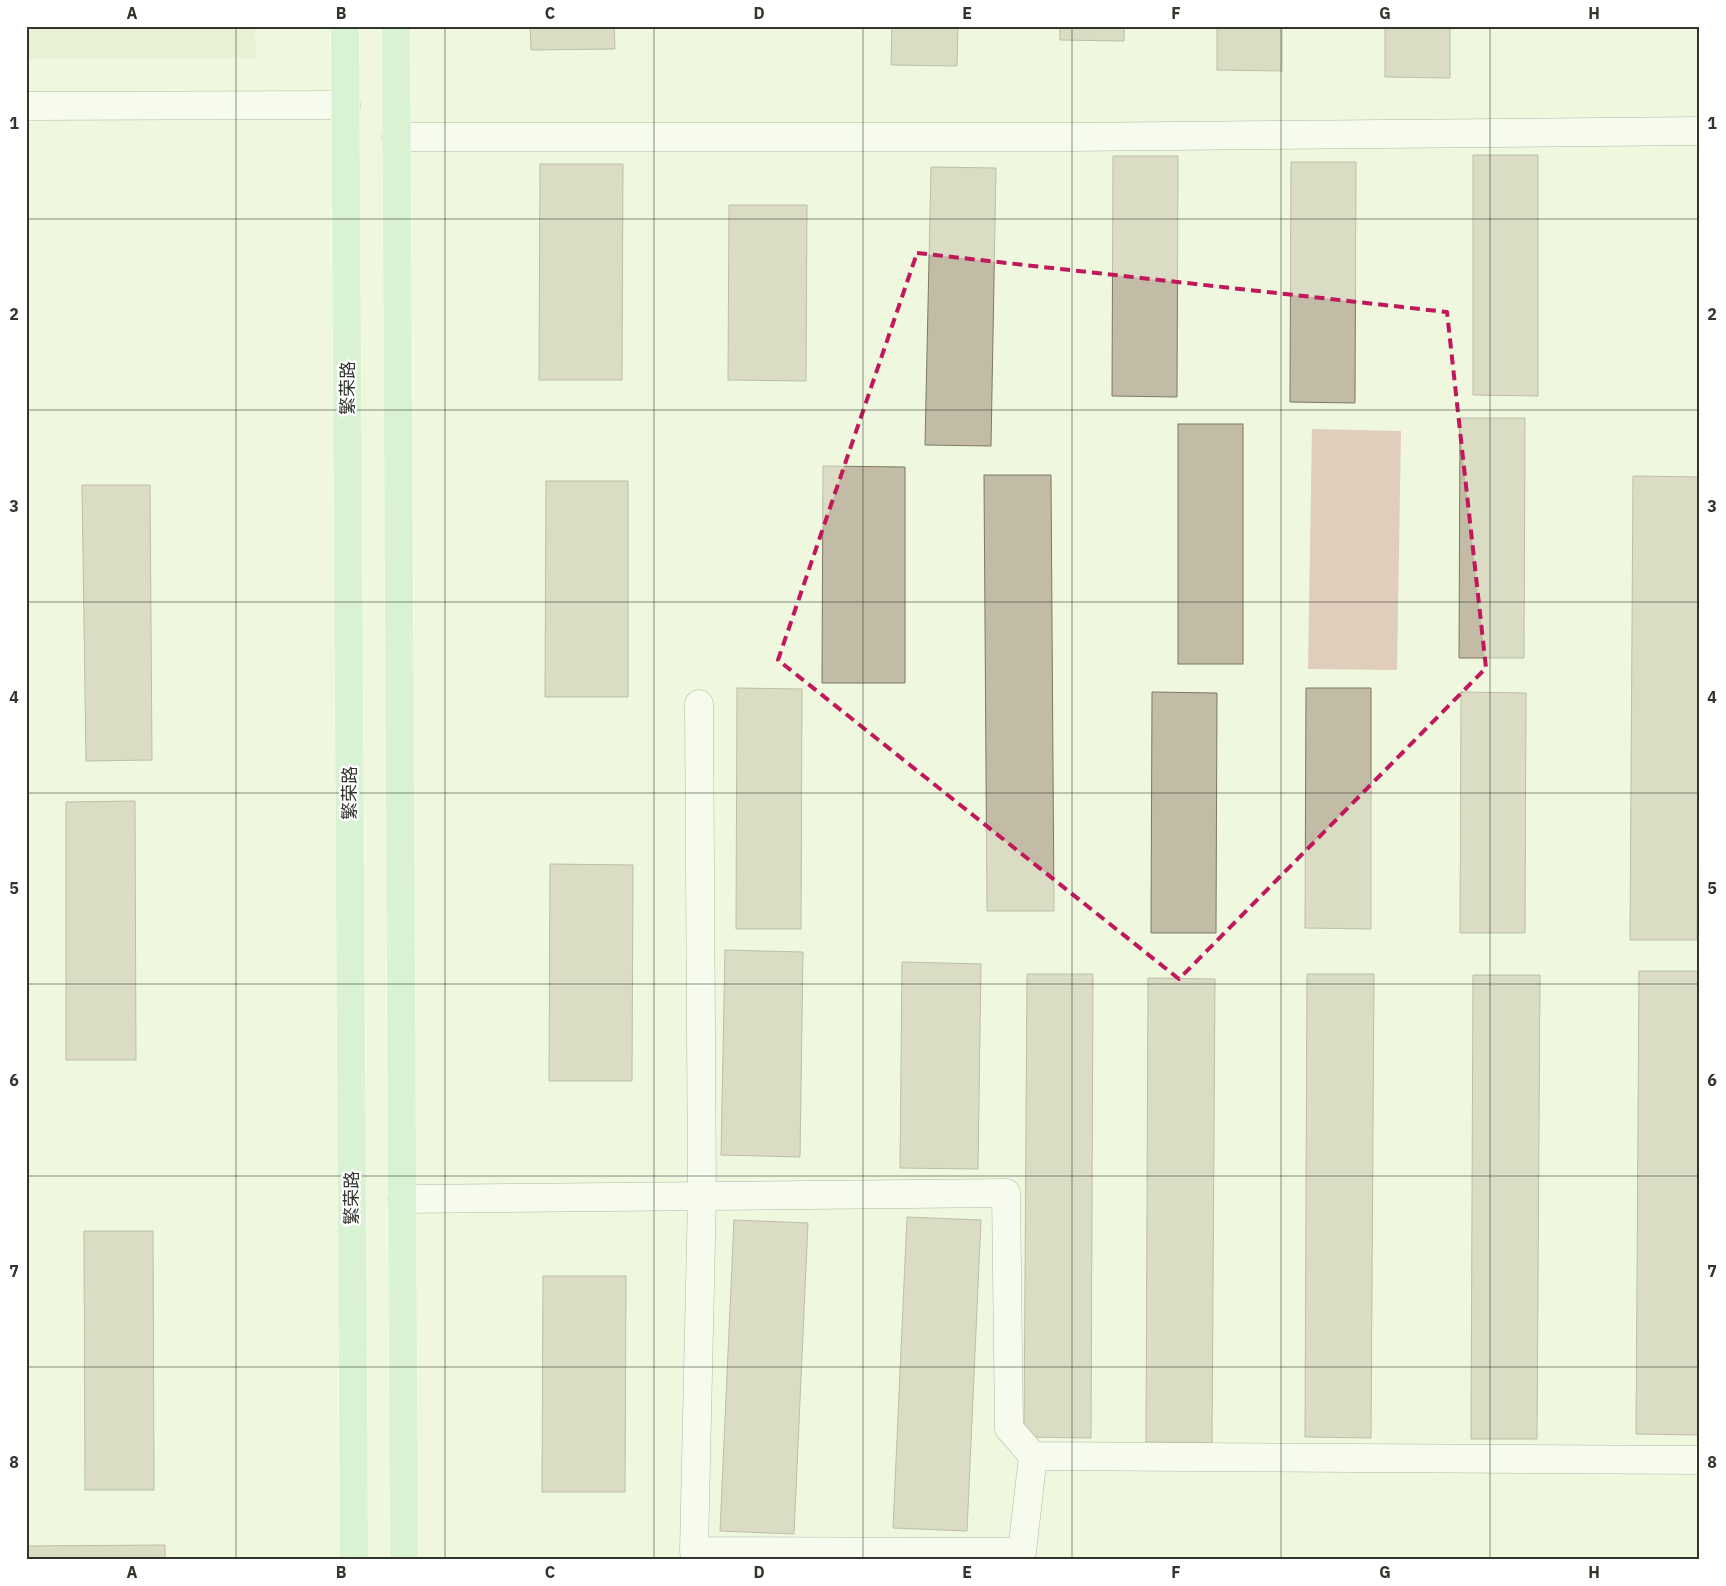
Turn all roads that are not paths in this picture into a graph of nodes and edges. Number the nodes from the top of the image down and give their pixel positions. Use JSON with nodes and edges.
{"nodes":[{"id":1,"x":345,"y":26,"type":"edge"},
{"id":2,"x":396,"y":26,"type":"edge"},
{"id":3,"x":346,"y":105,"type":"junction"},
{"id":4,"x":26,"y":106,"type":"edge"},
{"id":5,"x":1700,"y":131,"type":"edge"},
{"id":6,"x":396,"y":137,"type":"junction"},
{"id":7,"x":700,"y":704,"type":"dead end"},
{"id":8,"x":702,"y":1196,"type":"junction"},
{"id":9,"x":402,"y":1199,"type":"junction"},
{"id":10,"x":1032,"y":1456,"type":"junction"},
{"id":11,"x":1700,"y":1460,"type":"edge"},
{"id":12,"x":354,"y":1560,"type":"edge"},
{"id":13,"x":404,"y":1560,"type":"edge"}],
"edges":[{"from":1,"to":3,"type":"main road","name":"繁荣路"},
{"from":2,"to":6,"type":"main road"},
{"from":3,"to":4,"type":"street"},
{"from":3,"to":12,"type":"main road","name":"繁荣路"},
{"from":5,"to":6,"type":"street"},
{"from":6,"to":9,"type":"main road"},
{"from":7,"to":8,"type":"street"},
{"from":8,"to":9,"type":"street"},
{"from":8,"to":10,"type":"street"},
{"from":8,"to":10,"type":"street"},
{"from":9,"to":13,"type":"main road"},
{"from":10,"to":11,"type":"street"}]}
